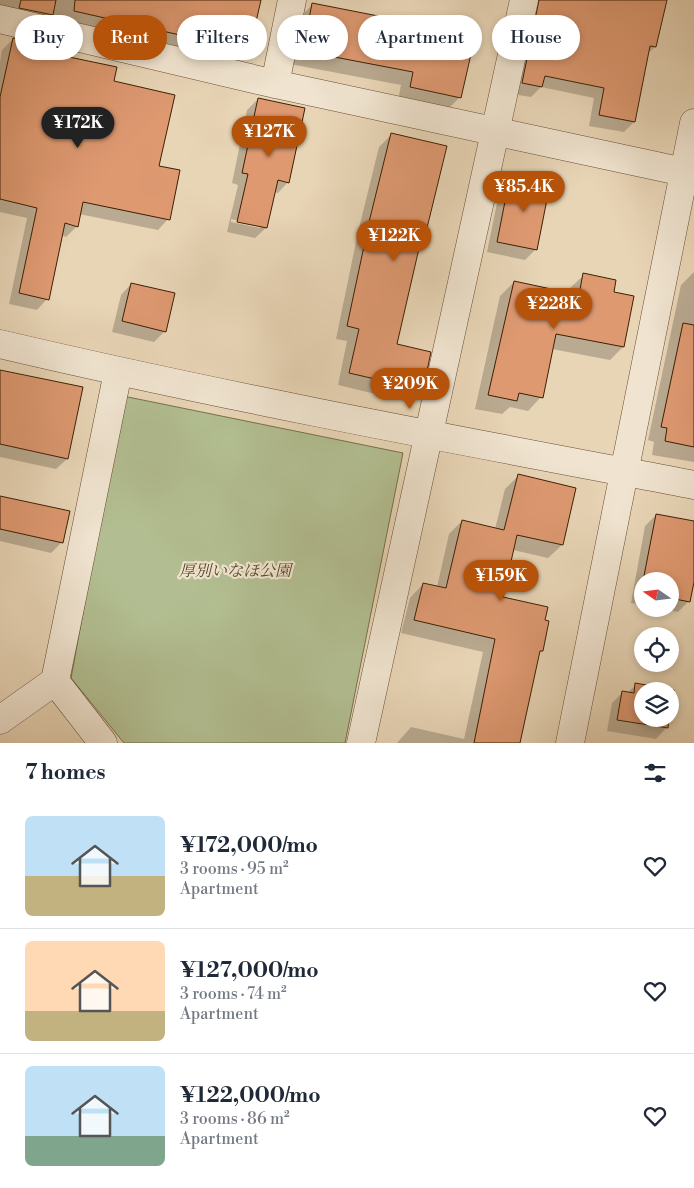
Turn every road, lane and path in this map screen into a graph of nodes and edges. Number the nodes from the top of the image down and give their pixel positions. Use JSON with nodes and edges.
{"nodes":[{"id":1,"x":292,"y":0,"type":"edge"},
{"id":2,"x":524,"y":0,"type":"edge"},
{"id":3,"x":0,"y":19,"type":"edge"},
{"id":4,"x":275,"y":84,"type":"junction"},
{"id":5,"x":694,"y":123,"type":"edge"},
{"id":6,"x":496,"y":133,"type":"junction"},
{"id":7,"x":684,"y":172,"type":"junction"},
{"id":8,"x":0,"y":344,"type":"edge"},
{"id":9,"x":118,"y":372,"type":"junction"},
{"id":10,"x":427,"y":435,"type":"junction"},
{"id":11,"x":624,"y":472,"type":"junction"},
{"id":12,"x":694,"y":485,"type":"edge"},
{"id":13,"x":55,"y":681,"type":"junction"},
{"id":14,"x":0,"y":720,"type":"edge"},
{"id":15,"x":103,"y":743,"type":"edge"},
{"id":16,"x":361,"y":743,"type":"edge"},
{"id":17,"x":570,"y":743,"type":"edge"}],
"edges":[{"from":1,"to":4,"type":"street"},
{"from":2,"to":6,"type":"street"},
{"from":3,"to":4,"type":"street"},
{"from":4,"to":6,"type":"street"},
{"from":5,"to":7,"type":"street"},
{"from":6,"to":7,"type":"street"},
{"from":6,"to":10,"type":"street"},
{"from":7,"to":11,"type":"street"},
{"from":8,"to":9,"type":"street"},
{"from":9,"to":10,"type":"street"},
{"from":9,"to":13,"type":"street"},
{"from":10,"to":11,"type":"street"},
{"from":10,"to":16,"type":"street"},
{"from":11,"to":12,"type":"street"},
{"from":11,"to":17,"type":"street"},
{"from":13,"to":14,"type":"street"},
{"from":13,"to":15,"type":"street"}]}
